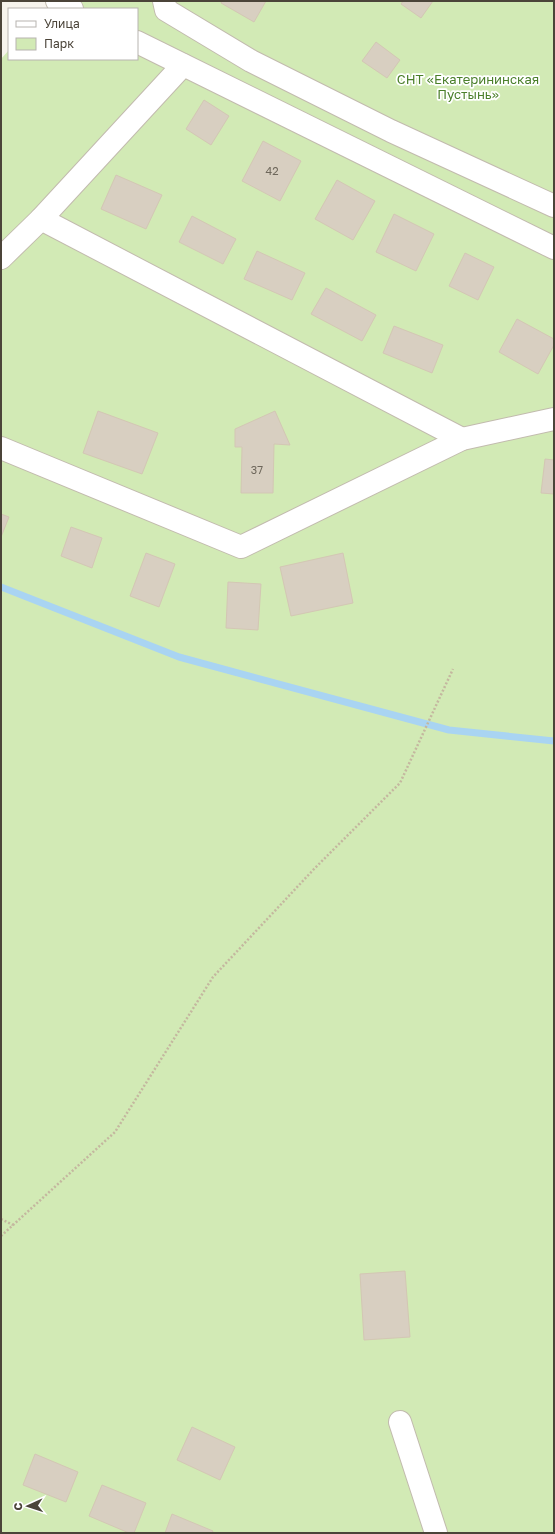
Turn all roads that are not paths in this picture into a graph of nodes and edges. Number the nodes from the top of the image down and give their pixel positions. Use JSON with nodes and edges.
{"nodes":[{"id":1,"x":57,"y":1,"type":"edge"},
{"id":2,"x":164,"y":1,"type":"edge"},
{"id":3,"x":70,"y":8,"type":"edge"},
{"id":4,"x":138,"y":42,"type":"edge"},
{"id":5,"x":183,"y":65,"type":"junction"},
{"id":6,"x":554,"y":206,"type":"edge"},
{"id":7,"x":41,"y":218,"type":"junction"},
{"id":8,"x":554,"y":248,"type":"edge"},
{"id":9,"x":1,"y":258,"type":"edge"},
{"id":10,"x":554,"y":419,"type":"edge"},
{"id":11,"x":462,"y":439,"type":"junction"},
{"id":12,"x":1,"y":448,"type":"edge"},
{"id":13,"x":400,"y":1422,"type":"dead end"},
{"id":14,"x":436,"y":1533,"type":"edge"}],
"edges":[{"from":1,"to":3,"type":"street"},
{"from":2,"to":6,"type":"street"},
{"from":4,"to":5,"type":"street"},
{"from":5,"to":7,"type":"street"},
{"from":5,"to":8,"type":"street"},
{"from":7,"to":9,"type":"street"},
{"from":7,"to":11,"type":"street"},
{"from":10,"to":11,"type":"street"},
{"from":11,"to":12,"type":"street"},
{"from":13,"to":14,"type":"street"}]}
